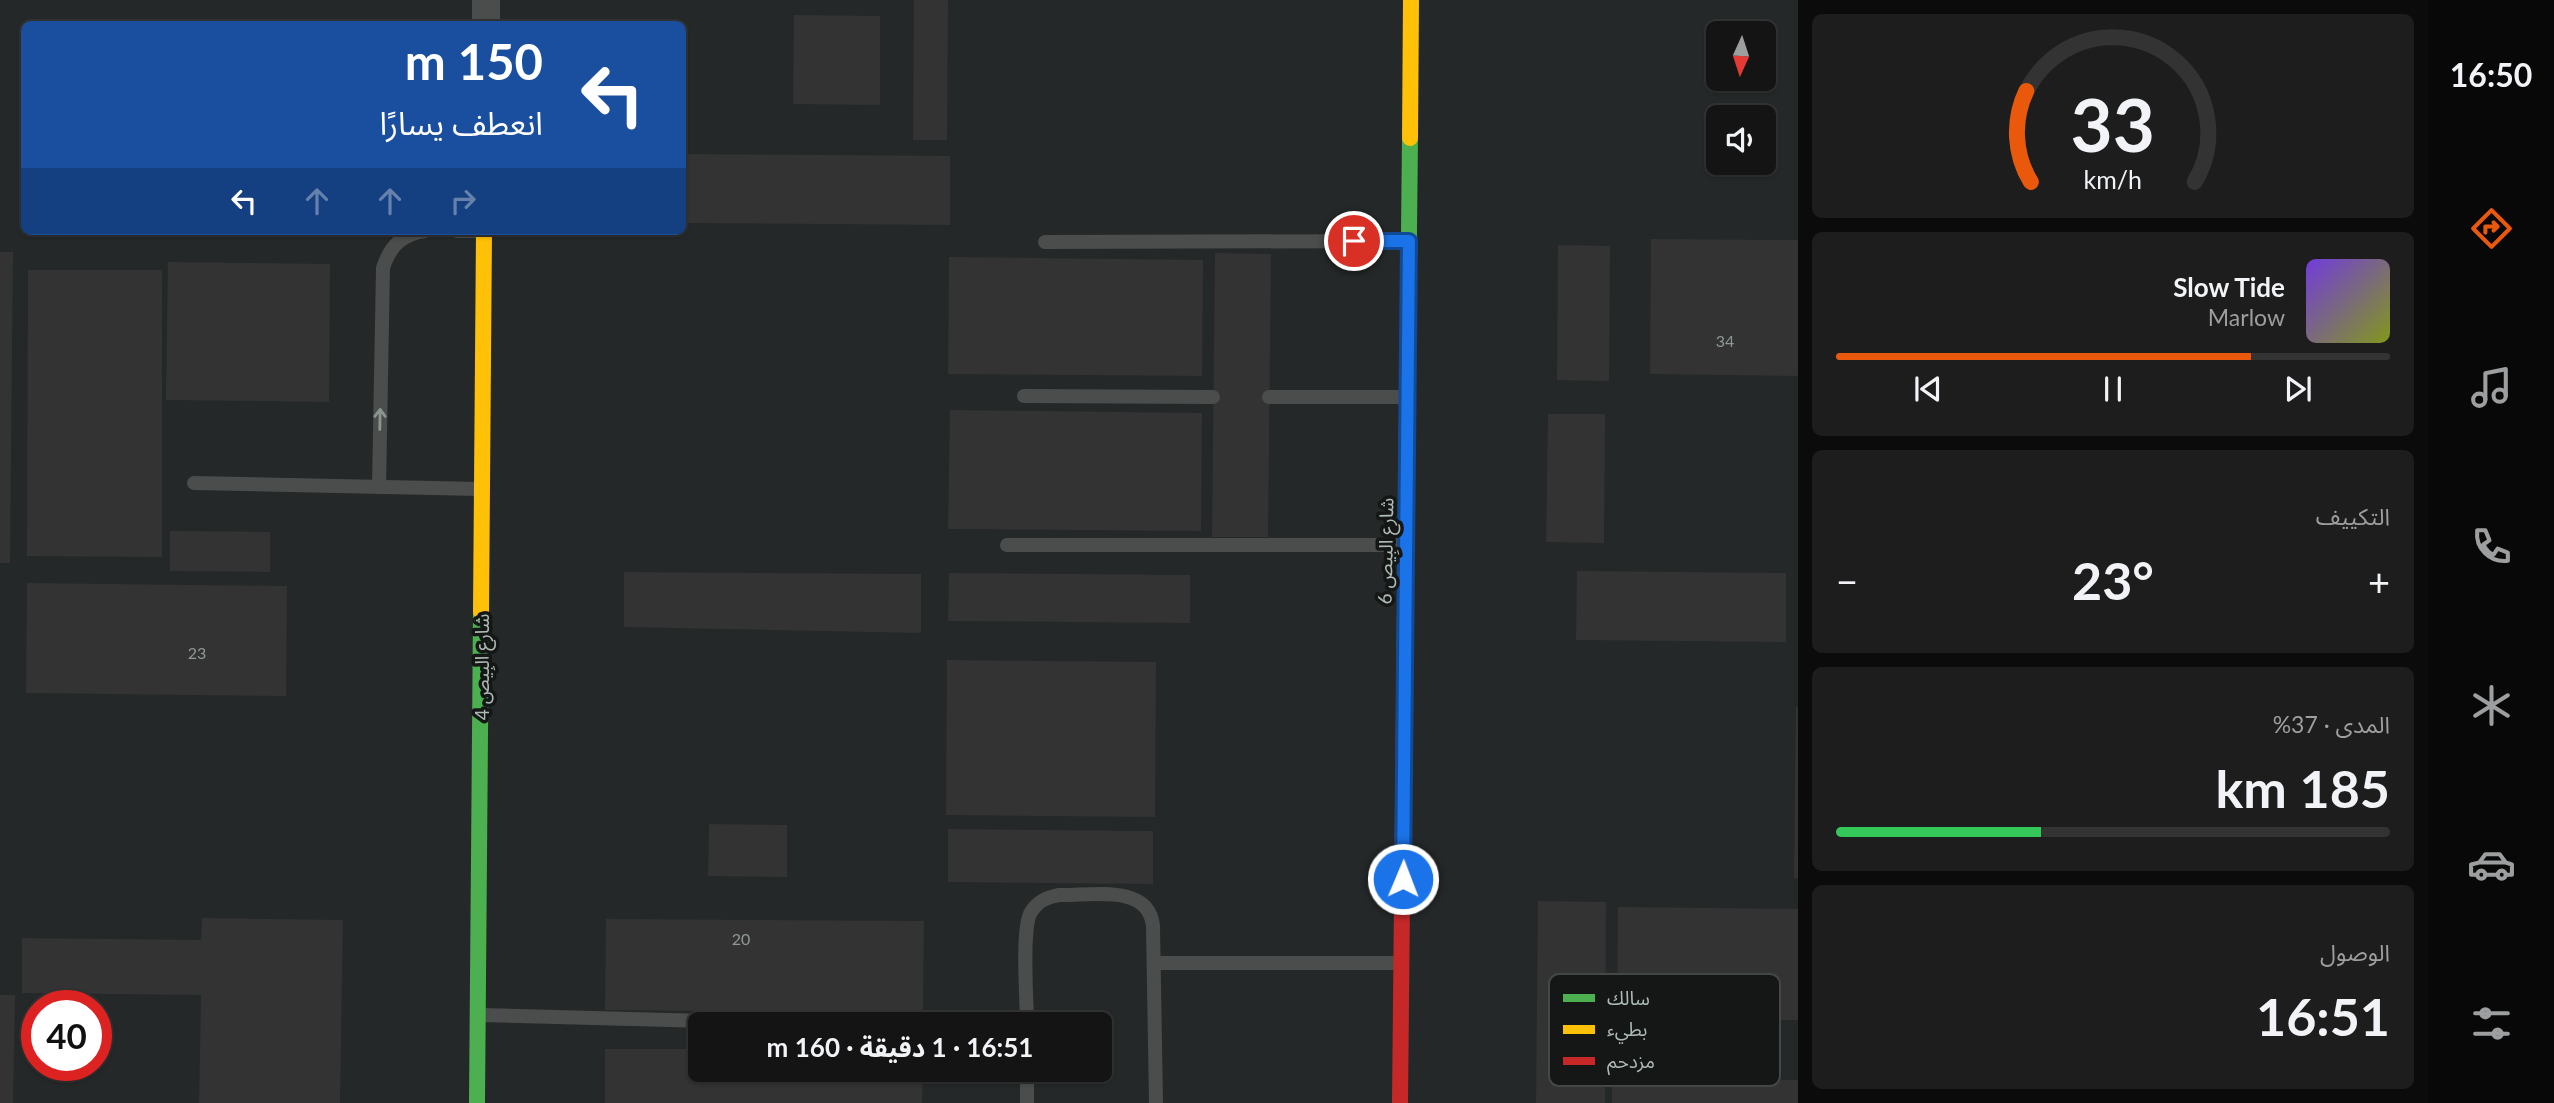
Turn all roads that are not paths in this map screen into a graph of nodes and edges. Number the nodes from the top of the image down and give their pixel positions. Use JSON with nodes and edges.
{"nodes":[{"id":1,"x":486,"y":0,"type":"edge"},
{"id":2,"x":1411,"y":0,"type":"edge"},
{"id":3,"x":486,"y":21,"type":"edge"},
{"id":4,"x":410,"y":235,"type":"edge"},
{"id":5,"x":484,"y":235,"type":"edge"},
{"id":6,"x":1409,"y":241,"type":"junction"},
{"id":7,"x":1045,"y":242,"type":"dead end"},
{"id":8,"x":1024,"y":396,"type":"dead end"},
{"id":9,"x":1213,"y":397,"type":"dead end"},
{"id":10,"x":1269,"y":397,"type":"dead end"},
{"id":11,"x":1407,"y":397,"type":"junction"},
{"id":12,"x":194,"y":483,"type":"dead end"},
{"id":13,"x":379,"y":487,"type":"junction"},
{"id":14,"x":482,"y":489,"type":"junction"},
{"id":15,"x":1007,"y":544,"type":"dead end"},
{"id":16,"x":1406,"y":545,"type":"junction"},
{"id":17,"x":1154,"y":963,"type":"junction"},
{"id":18,"x":1402,"y":963,"type":"junction"},
{"id":19,"x":1027,"y":1012,"type":"edge"},
{"id":20,"x":478,"y":1015,"type":"junction"},
{"id":21,"x":688,"y":1021,"type":"edge"},
{"id":22,"x":1027,"y":1082,"type":"edge"},
{"id":23,"x":477,"y":1103,"type":"edge"},
{"id":24,"x":1027,"y":1103,"type":"edge"},
{"id":25,"x":1156,"y":1103,"type":"edge"},
{"id":26,"x":1401,"y":1103,"type":"edge"}],
"edges":[{"from":1,"to":3,"type":"street"},
{"from":2,"to":6,"type":"street","name":"شارع البِيص 6"},
{"from":13,"to":4,"type":"lane","one_way":true},
{"from":5,"to":14,"type":"street","name":"شارع البِيص 4"},
{"from":6,"to":7,"type":"lane"},
{"from":6,"to":11,"type":"street","name":"شارع البِيص 6"},
{"from":8,"to":9,"type":"lane"},
{"from":10,"to":11,"type":"lane"},
{"from":11,"to":16,"type":"street","name":"شارع البِيص 6"},
{"from":12,"to":13,"type":"lane"},
{"from":13,"to":14,"type":"lane"},
{"from":14,"to":20,"type":"street","name":"شارع البِيص 4"},
{"from":15,"to":16,"type":"lane"},
{"from":16,"to":18,"type":"street","name":"شارع البِيص 6"},
{"from":17,"to":18,"type":"lane"},
{"from":17,"to":19,"type":"lane"},
{"from":17,"to":25,"type":"lane"},
{"from":18,"to":26,"type":"street","name":"شارع البِيص 6"},
{"from":20,"to":21,"type":"lane"},
{"from":20,"to":23,"type":"street","name":"شارع البِيص 4"},
{"from":22,"to":24,"type":"lane"}]}
